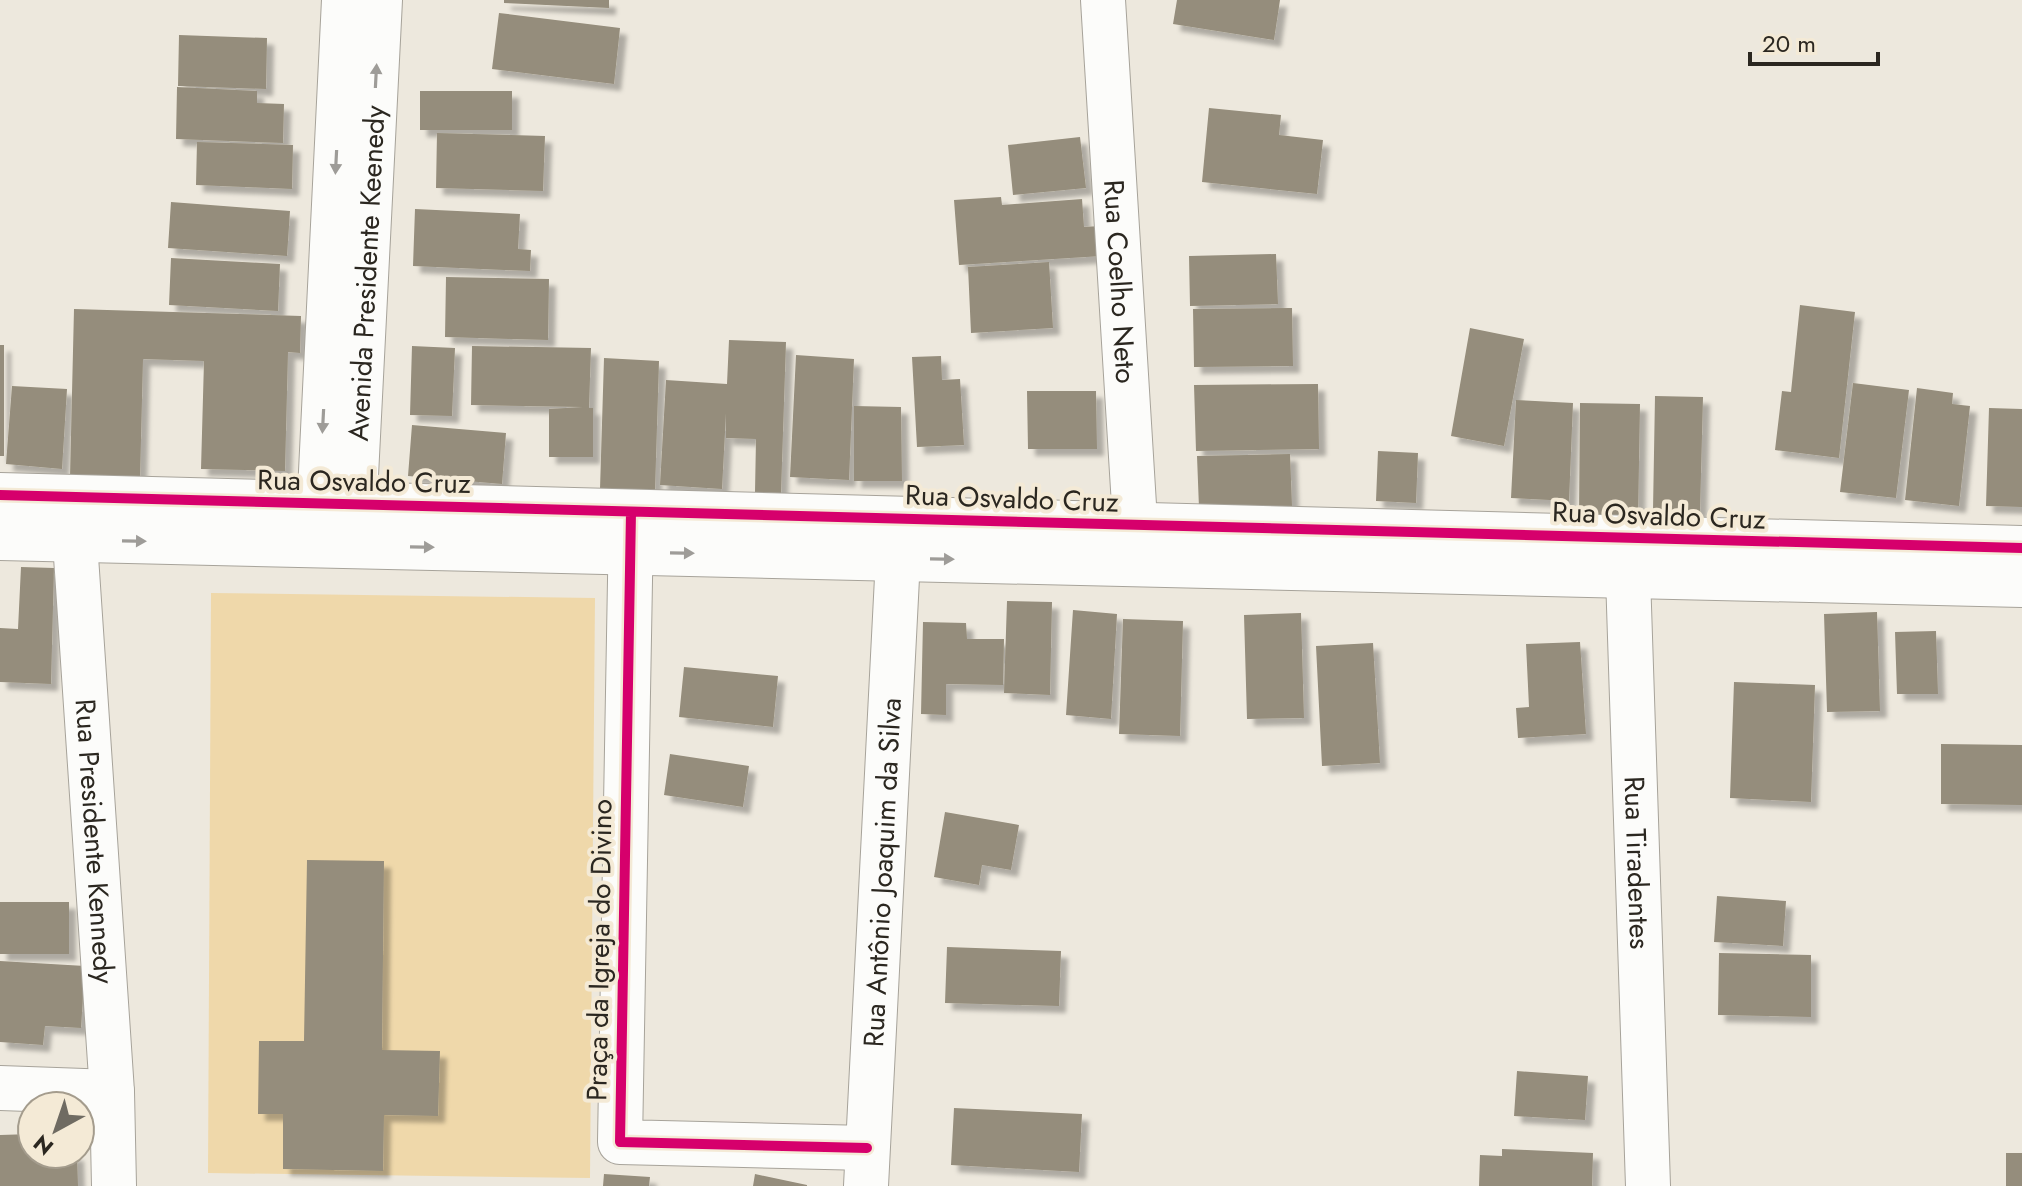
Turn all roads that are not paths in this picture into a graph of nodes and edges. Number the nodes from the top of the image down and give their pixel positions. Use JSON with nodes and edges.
{"nodes":[{"id":1,"x":344,"y":0,"type":"edge"},
{"id":2,"x":380,"y":0,"type":"edge"},
{"id":3,"x":1103,"y":0,"type":"edge"},
{"id":4,"x":0,"y":495,"type":"edge"},
{"id":5,"x":73,"y":518,"type":"junction"},
{"id":6,"x":336,"y":525,"type":"junction"},
{"id":7,"x":631,"y":532,"type":"junction"},
{"id":8,"x":0,"y":538,"type":"edge"},
{"id":9,"x":1136,"y":545,"type":"junction"},
{"id":10,"x":2022,"y":548,"type":"edge"},
{"id":11,"x":1629,"y":557,"type":"junction"},
{"id":12,"x":898,"y":558,"type":"junction"},
{"id":13,"x":2022,"y":585,"type":"edge"},
{"id":14,"x":0,"y":1088,"type":"edge"},
{"id":15,"x":112,"y":1092,"type":"junction"},
{"id":16,"x":866,"y":1167,"type":"edge"},
{"id":17,"x":114,"y":1186,"type":"edge"},
{"id":18,"x":1648,"y":1186,"type":"edge"}],
"edges":[{"from":1,"to":6,"type":"street","name":"Avenida Presidente Keenedy","one_way":true},
{"from":6,"to":2,"type":"street","name":"Avenida Presidente Keenedy","one_way":true},
{"from":3,"to":9,"type":"street","name":"Rua Coelho Neto"},
{"from":4,"to":5,"type":"street","name":"Rua Osvaldo Cruz"},
{"from":5,"to":6,"type":"street","name":"Rua Osvaldo Cruz"},
{"from":5,"to":8,"type":"street","name":"Rua Osvaldo Cruz"},
{"from":5,"to":15,"type":"street","name":"Rua Presidente Kennedy"},
{"from":6,"to":7,"type":"street","name":"Rua Osvaldo Cruz"},
{"from":7,"to":9,"type":"street","name":"Rua Osvaldo Cruz"},
{"from":7,"to":12,"type":"street","name":"Rua Osvaldo Cruz","one_way":true},
{"from":7,"to":16,"type":"street","name":"Praça da Igreja do Divino"},
{"from":9,"to":11,"type":"street","name":"Rua Osvaldo Cruz"},
{"from":12,"to":9,"type":"street","name":"Rua Osvaldo Cruz","one_way":true},
{"from":10,"to":11,"type":"street","name":"Rua Osvaldo Cruz"},
{"from":11,"to":13,"type":"street","name":"Rua Osvaldo Cruz"},
{"from":11,"to":18,"type":"street","name":"Rua Tiradentes"},
{"from":12,"to":16,"type":"street","name":"Rua Antônio Joaquim da Silva"},
{"from":14,"to":15,"type":"street"},
{"from":15,"to":17,"type":"street","name":"Rua Presidente Kennedy"}]}
